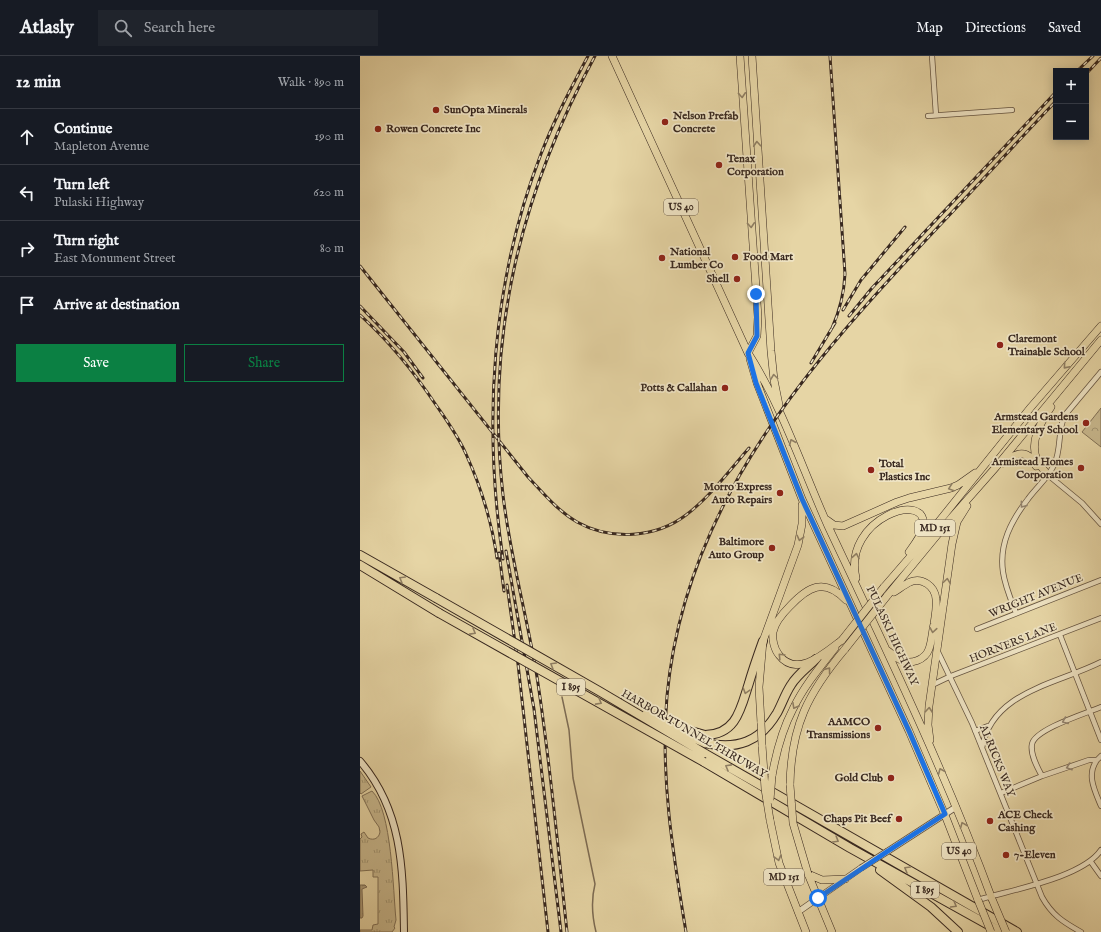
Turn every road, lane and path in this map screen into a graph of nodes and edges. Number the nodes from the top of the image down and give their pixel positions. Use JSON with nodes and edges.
{"nodes":[{"id":1,"x":612,"y":56,"type":"edge"},
{"id":2,"x":740,"y":56,"type":"edge"},
{"id":3,"x":752,"y":56,"type":"edge"},
{"id":4,"x":932,"y":56,"type":"edge"},
{"id":5,"x":1012,"y":110,"type":"dead end"},
{"id":6,"x":928,"y":116,"type":"dead end"},
{"id":7,"x":936,"y":116,"type":"junction"},
{"id":8,"x":1101,"y":326,"type":"edge"},
{"id":9,"x":1101,"y":340,"type":"edge"},
{"id":10,"x":748,"y":353,"type":"junction"},
{"id":11,"x":1101,"y":372,"type":"edge"},
{"id":12,"x":1068,"y":379,"type":"junction"},
{"id":13,"x":781,"y":416,"type":"junction"},
{"id":14,"x":984,"y":467,"type":"junction"},
{"id":15,"x":996,"y":468,"type":"junction"},
{"id":16,"x":1048,"y":475,"type":"junction"},
{"id":17,"x":976,"y":490,"type":"junction"},
{"id":18,"x":802,"y":499,"type":"junction"},
{"id":19,"x":826,"y":520,"type":"junction"},
{"id":20,"x":1101,"y":524,"type":"edge"},
{"id":21,"x":360,"y":555,"type":"edge"},
{"id":22,"x":360,"y":565,"type":"edge"},
{"id":23,"x":1101,"y":580,"type":"edge"},
{"id":24,"x":884,"y":587,"type":"junction"},
{"id":25,"x":860,"y":594,"type":"junction"},
{"id":26,"x":887,"y":596,"type":"junction"},
{"id":27,"x":850,"y":604,"type":"junction"},
{"id":28,"x":1016,"y":614,"type":"junction"},
{"id":29,"x":1101,"y":618,"type":"edge"},
{"id":30,"x":977,"y":629,"type":"dead end"},
{"id":31,"x":1060,"y":635,"type":"junction"},
{"id":32,"x":842,"y":640,"type":"junction"},
{"id":33,"x":763,"y":641,"type":"junction"},
{"id":34,"x":886,"y":650,"type":"junction"},
{"id":35,"x":937,"y":650,"type":"junction"},
{"id":36,"x":816,"y":659,"type":"junction"},
{"id":37,"x":1101,"y":662,"type":"edge"},
{"id":38,"x":1075,"y":673,"type":"junction"},
{"id":39,"x":951,"y":676,"type":"junction"},
{"id":40,"x":932,"y":685,"type":"junction"},
{"id":41,"x":599,"y":691,"type":"junction"},
{"id":42,"x":908,"y":697,"type":"junction"},
{"id":43,"x":896,"y":703,"type":"junction"},
{"id":44,"x":1101,"y":706,"type":"edge"},
{"id":45,"x":1090,"y":711,"type":"junction"},
{"id":46,"x":988,"y":726,"type":"junction"},
{"id":47,"x":975,"y":731,"type":"junction"},
{"id":48,"x":705,"y":739,"type":"junction"},
{"id":49,"x":1101,"y":740,"type":"edge"},
{"id":50,"x":932,"y":748,"type":"junction"},
{"id":51,"x":982,"y":748,"type":"junction"},
{"id":52,"x":704,"y":758,"type":"junction"},
{"id":53,"x":1099,"y":758,"type":"edge"},
{"id":54,"x":360,"y":761,"type":"edge"},
{"id":55,"x":1042,"y":776,"type":"junction"},
{"id":56,"x":1001,"y":793,"type":"junction"},
{"id":57,"x":1101,"y":806,"type":"edge"},
{"id":58,"x":956,"y":807,"type":"junction"},
{"id":59,"x":945,"y":814,"type":"junction"},
{"id":60,"x":770,"y":820,"type":"junction"},
{"id":61,"x":850,"y":848,"type":"junction"},
{"id":62,"x":1101,"y":850,"type":"edge"},
{"id":63,"x":1091,"y":862,"type":"junction"},
{"id":64,"x":808,"y":874,"type":"junction"},
{"id":65,"x":1101,"y":876,"type":"edge"},
{"id":66,"x":845,"y":879,"type":"junction"},
{"id":67,"x":1037,"y":884,"type":"junction"},
{"id":68,"x":990,"y":897,"type":"junction"},
{"id":69,"x":818,"y":898,"type":"junction"},
{"id":70,"x":978,"y":900,"type":"junction"},
{"id":71,"x":798,"y":912,"type":"junction"},
{"id":72,"x":989,"y":928,"type":"edge"},
{"id":73,"x":404,"y":932,"type":"edge"},
{"id":74,"x":806,"y":932,"type":"edge"},
{"id":75,"x":832,"y":932,"type":"edge"},
{"id":76,"x":958,"y":932,"type":"edge"},
{"id":77,"x":1001,"y":932,"type":"edge"},
{"id":78,"x":1006,"y":932,"type":"edge"},
{"id":79,"x":1017,"y":932,"type":"edge"},
{"id":80,"x":1081,"y":932,"type":"edge"}],
"edges":[{"from":1,"to":10,"type":"main road","name":"PULASKI HIGHWAY","number":"US 40"},
{"from":2,"to":10,"type":"main road","one_way":true},
{"from":13,"to":3,"type":"main road","one_way":true},
{"from":4,"to":7,"type":"street"},
{"from":5,"to":7,"type":"street"},
{"from":6,"to":7,"type":"street"},
{"from":8,"to":14,"type":"main road","number":"MD 151","one_way":true},
{"from":9,"to":12,"type":"main road","number":"MD 151"},
{"from":10,"to":13,"type":"main road","name":"PULASKI HIGHWAY","number":"US 40"},
{"from":10,"to":18,"type":"main road","name":"PULASKI HIGHWAY","number":"US 40"},
{"from":11,"to":16,"type":"street"},
{"from":12,"to":15,"type":"main road","number":"MD 151"},
{"from":12,"to":16,"type":"main road"},
{"from":19,"to":13,"type":"main road","name":"PULASKI HIGHWAY","number":"US 40","one_way":true},
{"from":14,"to":19,"type":"main road","one_way":true},
{"from":14,"to":24,"type":"main road","number":"MD 151"},
{"from":15,"to":16,"type":"main road"},
{"from":15,"to":17,"type":"main road","number":"MD 151"},
{"from":16,"to":20,"type":"street"},
{"from":16,"to":28,"type":"street","one_way":true},
{"from":17,"to":26,"type":"main road","number":"MD 151"},
{"from":35,"to":17,"type":"main road","one_way":true},
{"from":18,"to":27,"type":"main road","name":"PULASKI HIGHWAY","number":"US 40"},
{"from":18,"to":33,"type":"main road","one_way":true},
{"from":19,"to":25,"type":"main road","name":"PULASKI HIGHWAY","number":"US 40"},
{"from":41,"to":21,"type":"highway","name":"HARBOR TUNNEL THRUWAY","number":"I 895","one_way":true,"bridge":true},
{"from":22,"to":52,"type":"highway","name":"HARBOR TUNNEL THRUWAY","number":"I 895","one_way":true,"bridge":true},
{"from":23,"to":28,"type":"street","name":"WRIGHT AVENUE"},
{"from":25,"to":24,"type":"main road","one_way":true},
{"from":24,"to":32,"type":"main road","number":"MD 151","bridge":true},
{"from":25,"to":34,"type":"main road","name":"PULASKI HIGHWAY","number":"US 40"},
{"from":26,"to":34,"type":"main road","one_way":true},
{"from":64,"to":26,"type":"main road","number":"MD 151","one_way":true,"bridge":true},
{"from":36,"to":27,"type":"main road","one_way":true},
{"from":27,"to":43,"type":"main road","name":"PULASKI HIGHWAY","number":"US 40"},
{"from":28,"to":30,"type":"street","name":"WRIGHT AVENUE"},
{"from":29,"to":31,"type":"street","name":"HORNERS LANE"},
{"from":31,"to":38,"type":"street"},
{"from":31,"to":39,"type":"street","name":"HORNERS LANE"},
{"from":32,"to":36,"type":"main road"},
{"from":32,"to":60,"type":"main road","number":"MD 151","one_way":true,"bridge":true},
{"from":33,"to":48,"type":"highway","one_way":true},
{"from":33,"to":60,"type":"main road","bridge":true},
{"from":34,"to":42,"type":"main road","name":"PULASKI HIGHWAY","number":"US 40"},
{"from":35,"to":39,"type":"street","name":"ALRICKS WAY"},
{"from":35,"to":40,"type":"main road"},
{"from":36,"to":48,"type":"highway"},
{"from":37,"to":38,"type":"street"},
{"from":38,"to":45,"type":"street"},
{"from":38,"to":46,"type":"street"},
{"from":39,"to":40,"type":"street","name":"HORNERS LANE"},
{"from":39,"to":47,"type":"street","name":"ALRICKS WAY"},
{"from":50,"to":40,"type":"main road","one_way":true},
{"from":41,"to":48,"type":"highway","bridge":true},
{"from":41,"to":52,"type":"highway","name":"HARBOR TUNNEL THRUWAY","number":"I 895","bridge":true},
{"from":42,"to":43,"type":"main road"},
{"from":42,"to":50,"type":"main road","name":"PULASKI HIGHWAY","number":"US 40"},
{"from":43,"to":59,"type":"main road","name":"PULASKI HIGHWAY","number":"US 40"},
{"from":44,"to":45,"type":"street"},
{"from":45,"to":49,"type":"street"},
{"from":45,"to":55,"type":"street","one_way":true},
{"from":46,"to":47,"type":"street"},
{"from":46,"to":51,"type":"street"},
{"from":47,"to":51,"type":"street","name":"ALRICKS WAY"},
{"from":58,"to":50,"type":"main road","name":"PULASKI HIGHWAY","number":"US 40","one_way":true},
{"from":51,"to":56,"type":"street","name":"ALRICKS WAY"},
{"from":52,"to":61,"type":"highway","name":"HARBOR TUNNEL THRUWAY","number":"I 895","one_way":true},
{"from":79,"to":52,"type":"highway","name":"HARBOR TUNNEL THRUWAY","number":"I 895","one_way":true},
{"from":53,"to":55,"type":"street","one_way":true},
{"from":53,"to":57,"type":"street"},
{"from":54,"to":73,"type":"main road"},
{"from":55,"to":56,"type":"street"},
{"from":56,"to":67,"type":"street","name":"ALRICKS WAY"},
{"from":58,"to":59,"type":"street"},
{"from":68,"to":58,"type":"main road","name":"PULASKI HIGHWAY","number":"US 40","one_way":true},
{"from":59,"to":66,"type":"street","bridge":true},
{"from":59,"to":70,"type":"main road","name":"PULASKI HIGHWAY","number":"US 40"},
{"from":60,"to":71,"type":"main road","number":"MD 151","one_way":true},
{"from":61,"to":72,"type":"highway","name":"HARBOR TUNNEL THRUWAY","number":"I 895","one_way":true},
{"from":61,"to":76,"type":"highway"},
{"from":62,"to":63,"type":"street"},
{"from":63,"to":65,"type":"street"},
{"from":63,"to":67,"type":"street"},
{"from":64,"to":66,"type":"main road"},
{"from":64,"to":69,"type":"main road","number":"MD 151"},
{"from":66,"to":69,"type":"street"},
{"from":67,"to":68,"type":"street"},
{"from":67,"to":80,"type":"street","name":"ALRICKS WAY"},
{"from":68,"to":70,"type":"street"},
{"from":68,"to":78,"type":"main road","name":"PULASKI HIGHWAY","number":"US 40","bridge":true},
{"from":69,"to":71,"type":"street"},
{"from":69,"to":75,"type":"main road","number":"MD 151"},
{"from":70,"to":72,"type":"main road","name":"PULASKI HIGHWAY","number":"US 40","bridge":true},
{"from":71,"to":74,"type":"main road","number":"MD 151"},
{"from":72,"to":77,"type":"highway","name":"HARBOR TUNNEL THRUWAY","number":"I 895"}]}
